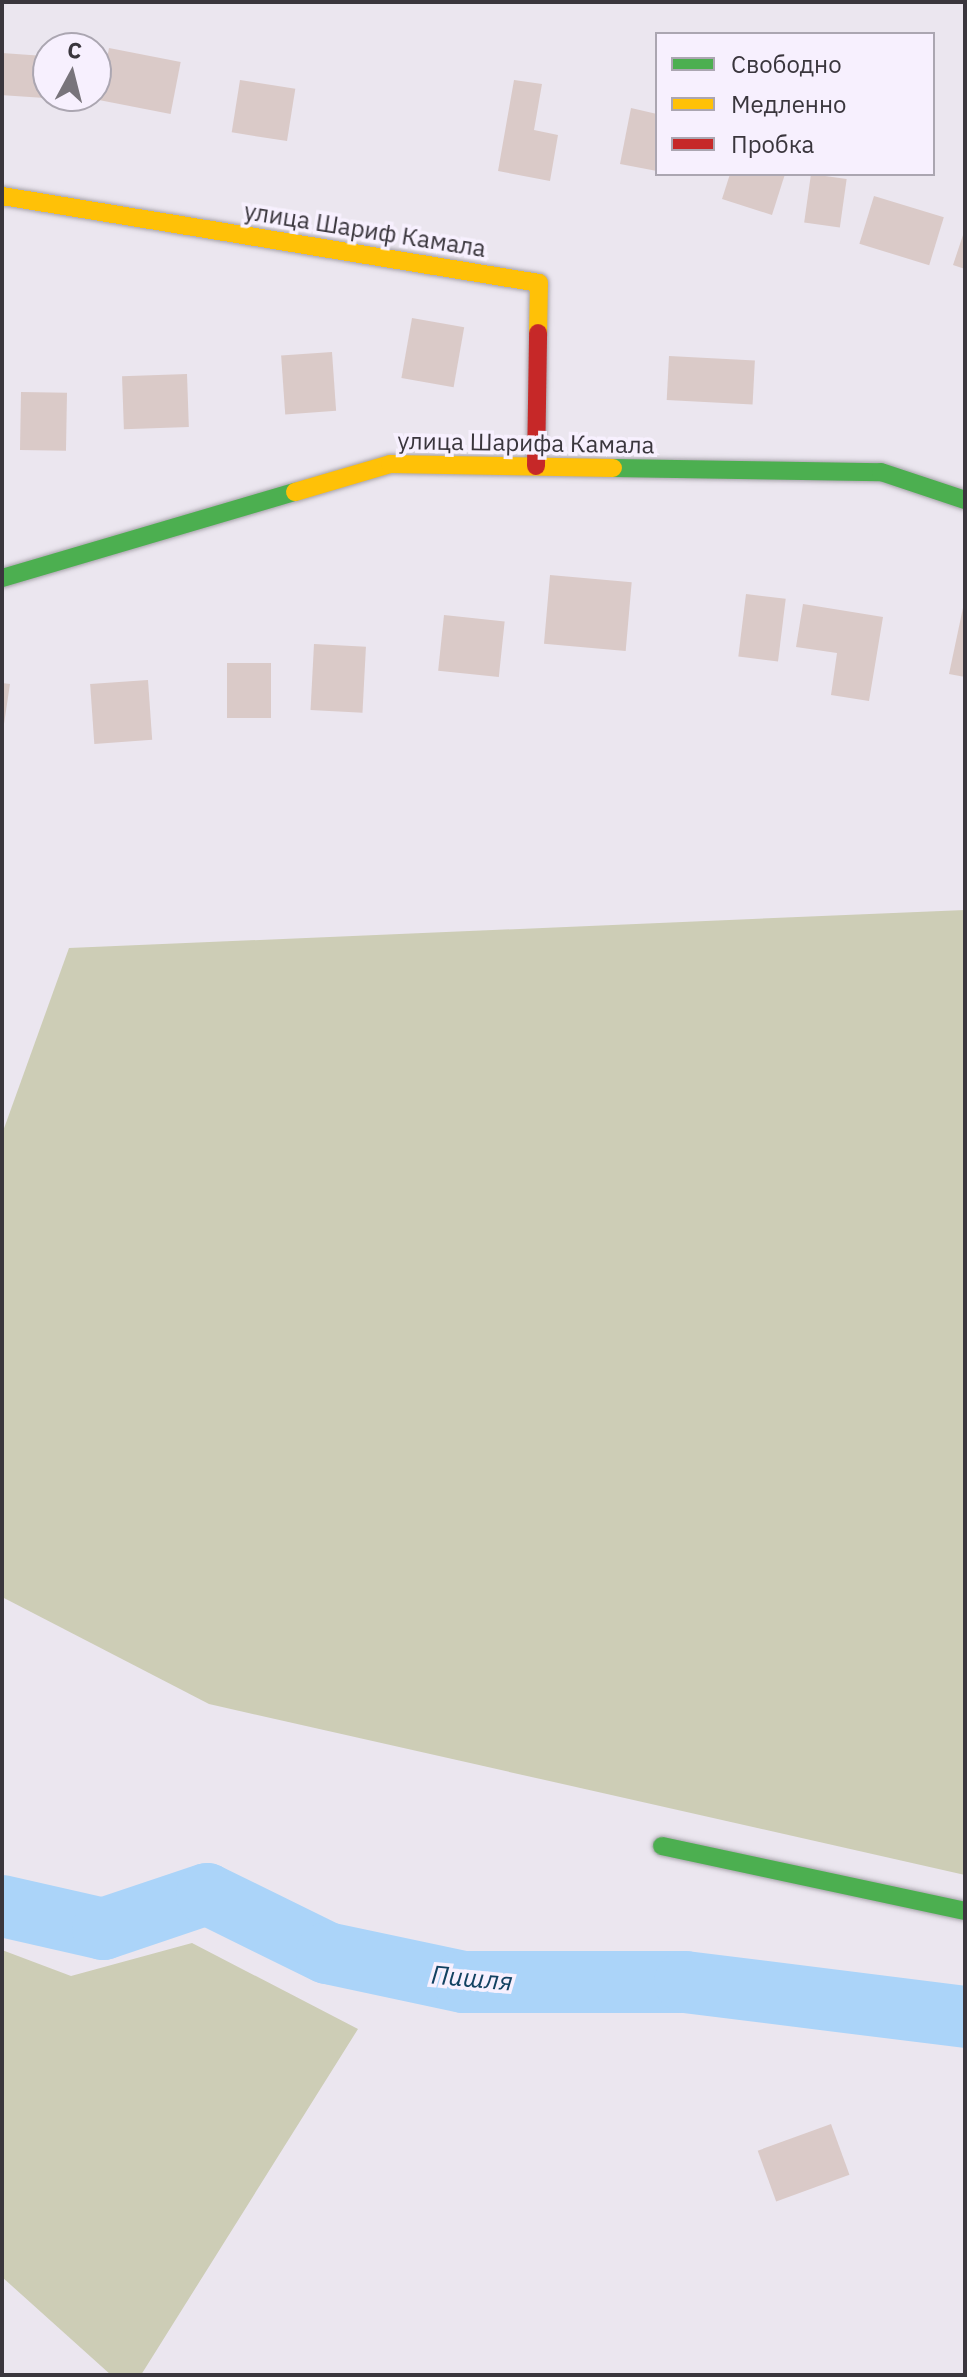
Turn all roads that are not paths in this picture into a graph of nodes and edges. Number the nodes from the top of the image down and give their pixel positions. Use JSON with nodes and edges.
{"nodes":[{"id":1,"x":2,"y":196,"type":"edge"},
{"id":2,"x":536,"y":466,"type":"junction"},
{"id":3,"x":965,"y":500,"type":"edge"},
{"id":4,"x":2,"y":578,"type":"edge"},
{"id":5,"x":662,"y":1846,"type":"dead end"},
{"id":6,"x":965,"y":1911,"type":"edge"}],
"edges":[{"from":1,"to":2,"type":"street","name":"улица Шариф Камала"},
{"from":2,"to":3,"type":"street","name":"улица Шарифа Камала"},
{"from":2,"to":4,"type":"street","name":"улица Шарифа Камала"},
{"from":5,"to":6,"type":"street"}]}
